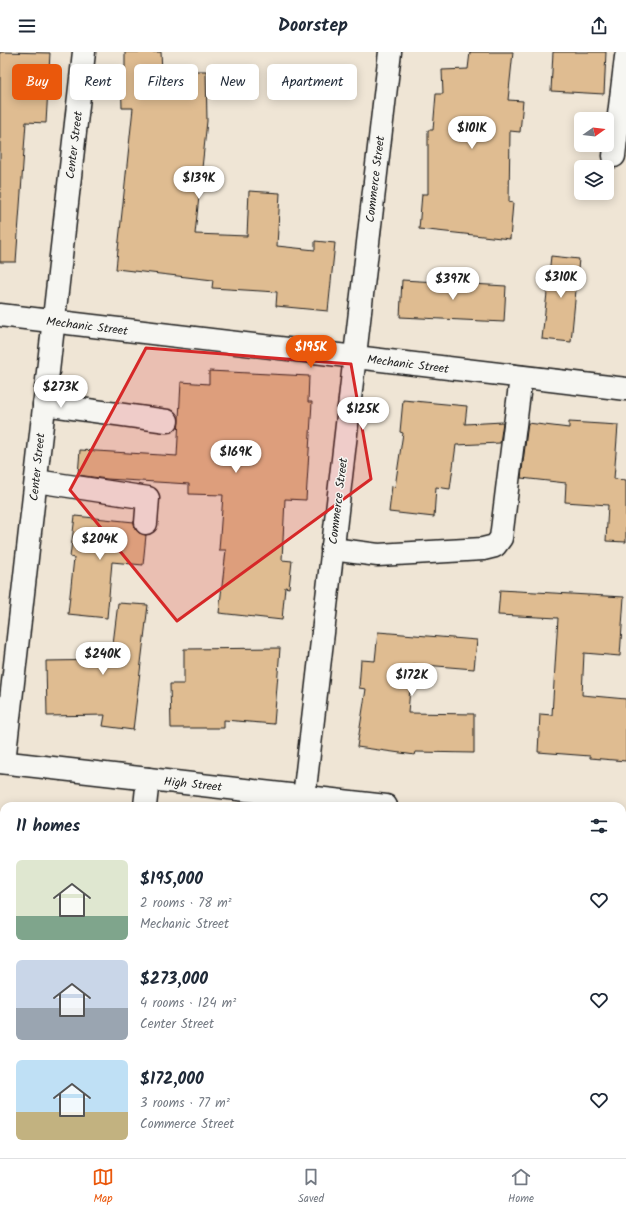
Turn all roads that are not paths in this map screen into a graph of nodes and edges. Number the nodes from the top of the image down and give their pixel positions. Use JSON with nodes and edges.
{"nodes":[{"id":1,"x":84,"y":52,"type":"edge"},
{"id":2,"x":390,"y":52,"type":"edge"},
{"id":3,"x":626,"y":57,"type":"edge"},
{"id":4,"x":614,"y":156,"type":"dead end"},
{"id":5,"x":0,"y":315,"type":"edge"},
{"id":6,"x":54,"y":322,"type":"junction"},
{"id":7,"x":354,"y":357,"type":"junction"},
{"id":8,"x":521,"y":377,"type":"junction"},
{"id":9,"x":626,"y":390,"type":"edge"},
{"id":10,"x":44,"y":404,"type":"junction"},
{"id":11,"x":167,"y":421,"type":"dead end"},
{"id":12,"x":36,"y":481,"type":"junction"},
{"id":13,"x":146,"y":523,"type":"dead end"},
{"id":14,"x":332,"y":549,"type":"junction"},
{"id":15,"x":2,"y":762,"type":"edge"},
{"id":16,"x":148,"y":779,"type":"junction"},
{"id":17,"x":303,"y":801,"type":"edge"},
{"id":18,"x":145,"y":802,"type":"edge"},
{"id":19,"x":320,"y":802,"type":"edge"}],
"edges":[{"from":1,"to":6,"type":"street","name":"Center Street"},
{"from":2,"to":7,"type":"street","name":"Commerce Street"},
{"from":3,"to":4,"type":"street"},
{"from":5,"to":6,"type":"street","name":"Mechanic Street"},
{"from":6,"to":7,"type":"street","name":"Mechanic Street"},
{"from":6,"to":10,"type":"street","name":"Center Street"},
{"from":7,"to":8,"type":"street","name":"Mechanic Street"},
{"from":7,"to":14,"type":"street","name":"Commerce Street"},
{"from":8,"to":9,"type":"street","name":"Mechanic Street"},
{"from":8,"to":14,"type":"street"},
{"from":10,"to":11,"type":"street"},
{"from":10,"to":12,"type":"street","name":"Center Street"},
{"from":12,"to":13,"type":"street"},
{"from":12,"to":15,"type":"street","name":"Center Street"},
{"from":14,"to":17,"type":"street","name":"Commerce Street"},
{"from":15,"to":16,"type":"street","name":"High Street"},
{"from":16,"to":17,"type":"street","name":"High Street"},
{"from":16,"to":18,"type":"street"},
{"from":17,"to":19,"type":"street","name":"High Street"}]}
